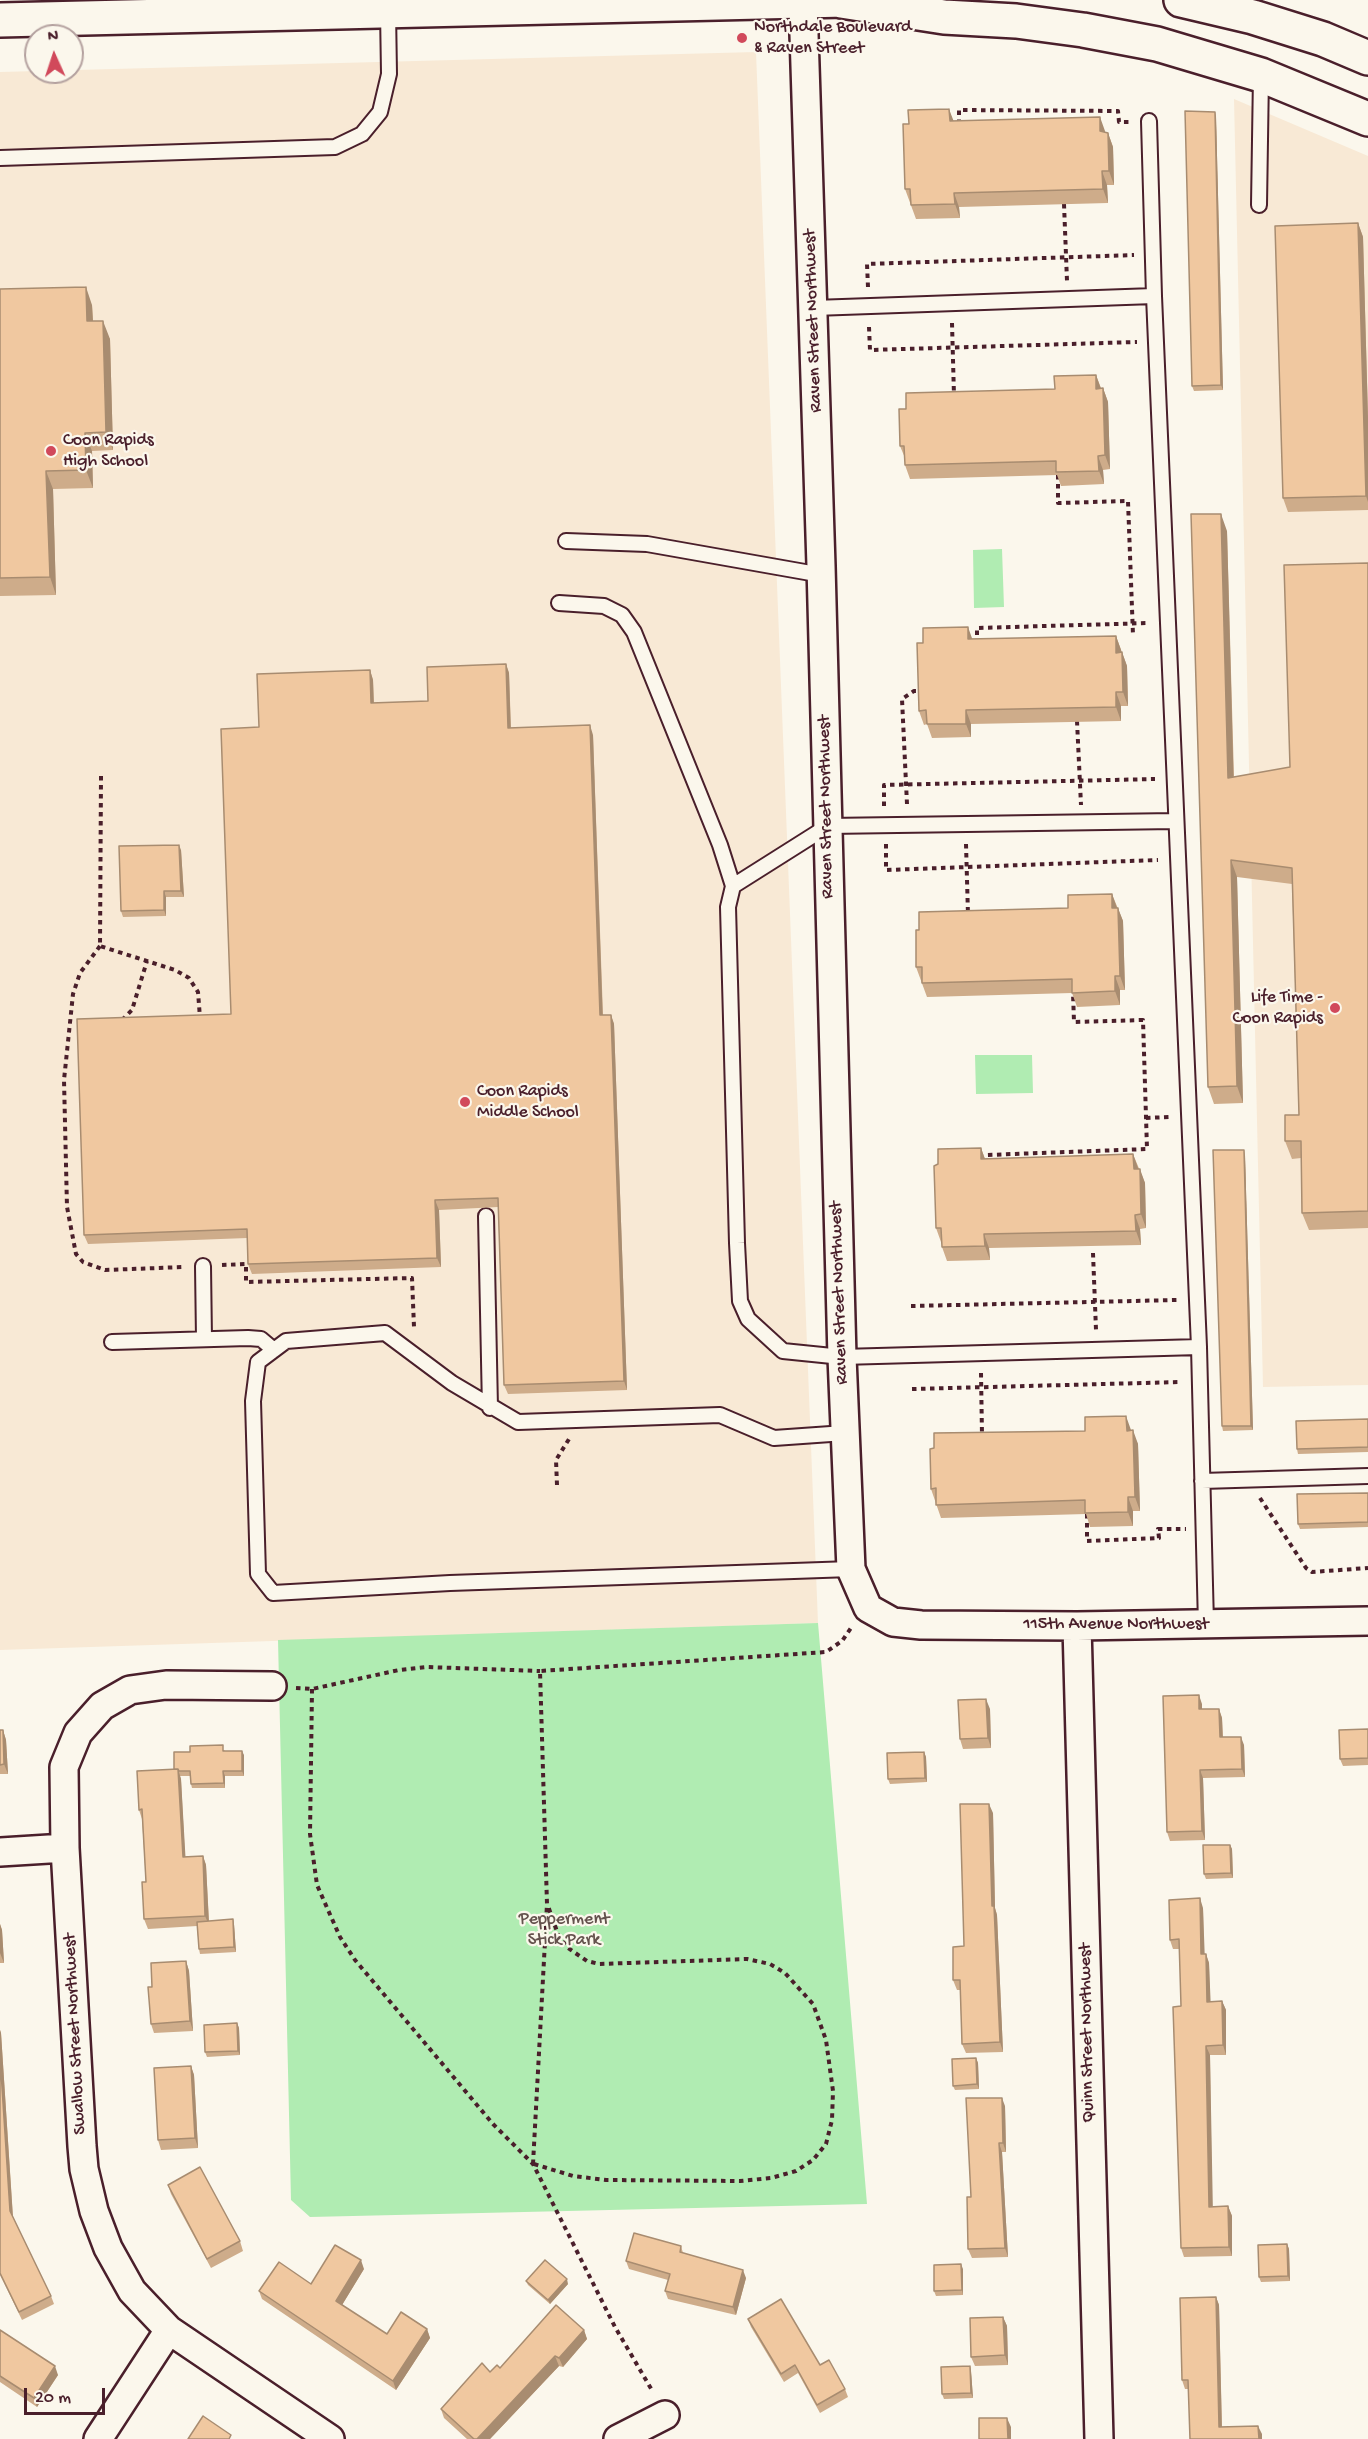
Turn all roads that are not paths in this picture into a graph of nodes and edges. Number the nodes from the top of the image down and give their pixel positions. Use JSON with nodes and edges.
{"nodes":[{"id":1,"x":843,"y":0,"type":"edge"},
{"id":2,"x":1181,"y":0,"type":"edge"},
{"id":3,"x":803,"y":3,"type":"junction"},
{"id":4,"x":388,"y":5,"type":"edge"},
{"id":5,"x":0,"y":20,"type":"edge"},
{"id":6,"x":1368,"y":58,"type":"edge"},
{"id":7,"x":1261,"y":75,"type":"junction"},
{"id":8,"x":1368,"y":118,"type":"edge"},
{"id":9,"x":1149,"y":121,"type":"road end"},
{"id":10,"x":0,"y":158,"type":"edge"},
{"id":11,"x":1259,"y":205,"type":"dead end"},
{"id":12,"x":1154,"y":296,"type":"junction"},
{"id":13,"x":814,"y":308,"type":"junction"},
{"id":14,"x":566,"y":541,"type":"dead end"},
{"id":15,"x":822,"y":575,"type":"junction"},
{"id":16,"x":559,"y":603,"type":"dead end"},
{"id":17,"x":1175,"y":821,"type":"junction"},
{"id":18,"x":828,"y":826,"type":"junction"},
{"id":19,"x":733,"y":886,"type":"junction"},
{"id":20,"x":486,"y":1216,"type":"dead end"},
{"id":21,"x":203,"y":1266,"type":"road end"},
{"id":22,"x":204,"y":1339,"type":"junction"},
{"id":23,"x":112,"y":1342,"type":"dead end"},
{"id":24,"x":1199,"y":1347,"type":"junction"},
{"id":25,"x":274,"y":1350,"type":"junction"},
{"id":26,"x":842,"y":1357,"type":"junction"},
{"id":27,"x":490,"y":1408,"type":"junction"},
{"id":28,"x":845,"y":1433,"type":"junction"},
{"id":29,"x":1368,"y":1476,"type":"edge"},
{"id":30,"x":1202,"y":1481,"type":"junction"},
{"id":31,"x":851,"y":1569,"type":"junction"},
{"id":32,"x":868,"y":1608,"type":"joint"},
{"id":33,"x":1368,"y":1621,"type":"edge"},
{"id":34,"x":1206,"y":1624,"type":"junction"},
{"id":35,"x":1077,"y":1626,"type":"junction"},
{"id":36,"x":272,"y":1686,"type":"road end"},
{"id":37,"x":64,"y":1848,"type":"junction"},
{"id":38,"x":0,"y":1852,"type":"edge"},
{"id":39,"x":170,"y":2330,"type":"junction"},
{"id":40,"x":665,"y":2415,"type":"road end"},
{"id":41,"x":98,"y":2439,"type":"edge"},
{"id":42,"x":330,"y":2439,"type":"edge"},
{"id":43,"x":618,"y":2439,"type":"edge"},
{"id":44,"x":1099,"y":2439,"type":"edge"}],
"edges":[{"from":1,"to":3,"type":"street"},
{"from":1,"to":7,"type":"street"},
{"from":2,"to":6,"type":"street"},
{"from":3,"to":4,"type":"street"},
{"from":3,"to":13,"type":"street","name":"Raven Street Northwest"},
{"from":4,"to":5,"type":"street"},
{"from":4,"to":10,"type":"lane"},
{"from":7,"to":8,"type":"street"},
{"from":7,"to":11,"type":"lane"},
{"from":9,"to":12,"type":"lane"},
{"from":12,"to":13,"type":"lane"},
{"from":12,"to":17,"type":"lane"},
{"from":13,"to":15,"type":"street","name":"Raven Street Northwest"},
{"from":14,"to":15,"type":"lane"},
{"from":15,"to":18,"type":"street","name":"Raven Street Northwest"},
{"from":16,"to":19,"type":"lane"},
{"from":17,"to":18,"type":"lane"},
{"from":17,"to":24,"type":"lane"},
{"from":18,"to":19,"type":"lane"},
{"from":18,"to":26,"type":"street","name":"Raven Street Northwest"},
{"from":19,"to":26,"type":"lane"},
{"from":20,"to":27,"type":"lane"},
{"from":21,"to":22,"type":"lane"},
{"from":22,"to":23,"type":"lane"},
{"from":22,"to":25,"type":"lane"},
{"from":24,"to":26,"type":"lane"},
{"from":24,"to":30,"type":"lane"},
{"from":25,"to":27,"type":"lane"},
{"from":25,"to":31,"type":"lane"},
{"from":26,"to":28,"type":"street","name":"Raven Street Northwest"},
{"from":27,"to":28,"type":"lane"},
{"from":28,"to":31,"type":"street","name":"Raven Street Northwest"},
{"from":29,"to":30,"type":"lane"},
{"from":30,"to":34,"type":"lane"},
{"from":31,"to":32,"type":"street","name":"Raven Street Northwest"},
{"from":32,"to":35,"type":"street","name":"115th Avenue Northwest"},
{"from":33,"to":34,"type":"street","name":"115th Avenue Northwest"},
{"from":34,"to":35,"type":"street","name":"115th Avenue Northwest"},
{"from":35,"to":44,"type":"street","name":"Quinn Street Northwest"},
{"from":36,"to":37,"type":"street","name":"Swallow Street Northwest"},
{"from":37,"to":38,"type":"street"},
{"from":37,"to":39,"type":"street","name":"Swallow Street Northwest"},
{"from":39,"to":41,"type":"street"},
{"from":39,"to":42,"type":"street","name":"Swallow Street Northwest"},
{"from":40,"to":43,"type":"street"}]}
